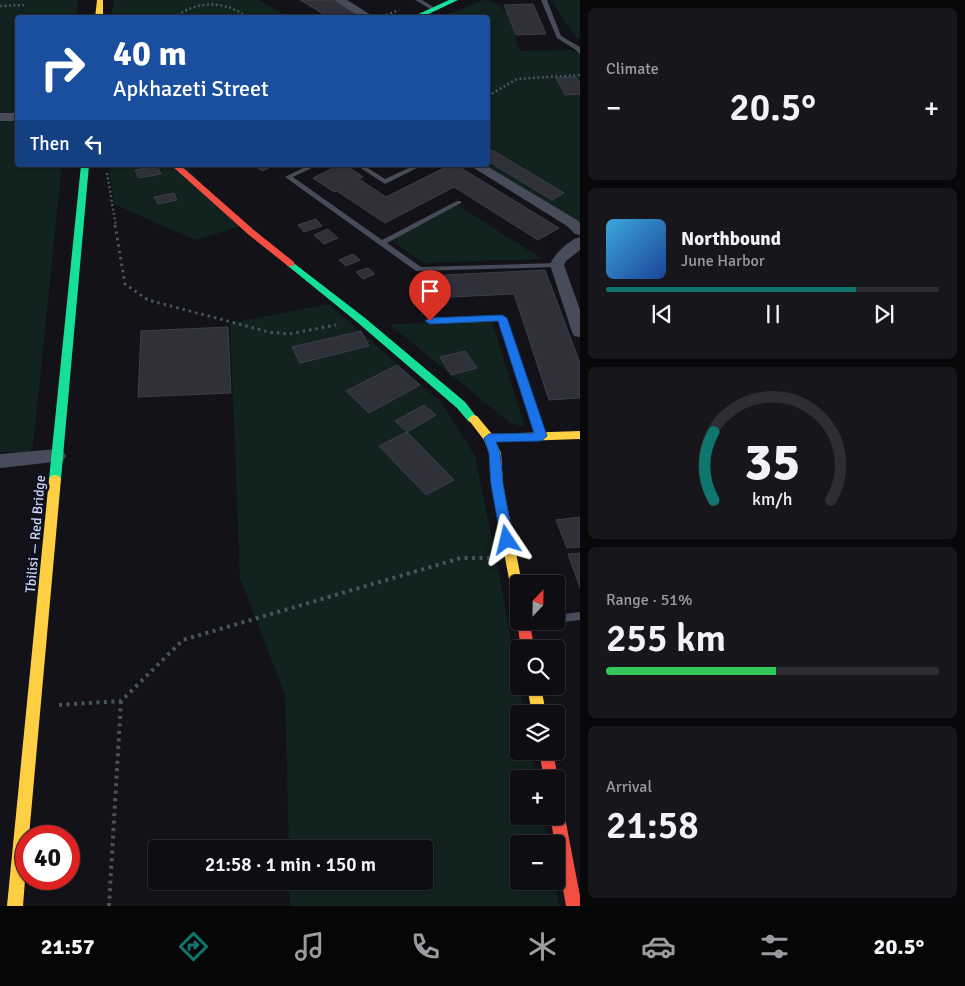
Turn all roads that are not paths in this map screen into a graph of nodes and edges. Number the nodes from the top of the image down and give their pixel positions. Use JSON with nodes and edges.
{"nodes":[{"id":1,"x":100,"y":0,"type":"edge"},
{"id":2,"x":339,"y":0,"type":"edge"},
{"id":3,"x":418,"y":0,"type":"edge"},
{"id":4,"x":455,"y":0,"type":"edge"},
{"id":5,"x":544,"y":0,"type":"edge"},
{"id":6,"x":434,"y":8,"type":"junction"},
{"id":7,"x":99,"y":15,"type":"edge"},
{"id":8,"x":366,"y":15,"type":"edge"},
{"id":9,"x":419,"y":15,"type":"edge"},
{"id":10,"x":580,"y":40,"type":"edge"},
{"id":11,"x":566,"y":41,"type":"junction"},
{"id":12,"x":580,"y":52,"type":"edge"},
{"id":13,"x":0,"y":117,"type":"edge"},
{"id":14,"x":15,"y":117,"type":"edge"},
{"id":15,"x":85,"y":167,"type":"edge"},
{"id":16,"x":177,"y":167,"type":"edge"},
{"id":17,"x":310,"y":167,"type":"edge"},
{"id":18,"x":362,"y":167,"type":"edge"},
{"id":19,"x":416,"y":167,"type":"edge"},
{"id":20,"x":479,"y":167,"type":"edge"},
{"id":21,"x":459,"y":202,"type":"dead end"},
{"id":22,"x":580,"y":231,"type":"edge"},
{"id":23,"x":580,"y":241,"type":"edge"},
{"id":24,"x":381,"y":243,"type":"junction"},
{"id":25,"x":557,"y":265,"type":"junction"},
{"id":26,"x":430,"y":321,"type":"dead end"},
{"id":27,"x":580,"y":332,"type":"edge"},
{"id":28,"x":580,"y":435,"type":"edge"},
{"id":29,"x":541,"y":436,"type":"junction"},
{"id":30,"x":489,"y":438,"type":"junction"},
{"id":31,"x":58,"y":456,"type":"junction"},
{"id":32,"x":0,"y":460,"type":"edge"},
{"id":33,"x":514,"y":575,"type":"edge"},
{"id":34,"x":580,"y":616,"type":"edge"},
{"id":35,"x":565,"y":618,"type":"edge"},
{"id":36,"x":559,"y":825,"type":"edge"},
{"id":37,"x":9,"y":878,"type":"edge"},
{"id":38,"x":15,"y":906,"type":"edge"},
{"id":39,"x":574,"y":906,"type":"edge"}],
"edges":[{"from":1,"to":7,"type":"main road"},
{"from":2,"to":8,"type":"street"},
{"from":3,"to":6,"type":"lane"},
{"from":4,"to":6,"type":"main road"},
{"from":5,"to":11,"type":"lane"},
{"from":6,"to":9,"type":"main road"},
{"from":10,"to":11,"type":"lane"},
{"from":11,"to":12,"type":"lane"},
{"from":13,"to":14,"type":"street"},
{"from":15,"to":31,"type":"main road","name":"Tbilisi — Red Bridge"},
{"from":16,"to":30,"type":"main road"},
{"from":17,"to":24,"type":"lane"},
{"from":18,"to":19,"type":"lane"},
{"from":20,"to":22,"type":"street"},
{"from":21,"to":24,"type":"lane"},
{"from":23,"to":25,"type":"street"},
{"from":24,"to":25,"type":"lane"},
{"from":25,"to":27,"type":"street"},
{"from":26,"to":29,"type":"lane"},
{"from":28,"to":29,"type":"main road"},
{"from":29,"to":30,"type":"main road"},
{"from":30,"to":33,"type":"main road"},
{"from":31,"to":32,"type":"street"},
{"from":31,"to":37,"type":"main road","name":"Tbilisi — Red Bridge"},
{"from":34,"to":35,"type":"lane"},
{"from":36,"to":39,"type":"main road"},
{"from":37,"to":38,"type":"main road","name":"Tbilisi — Red Bridge"}]}
